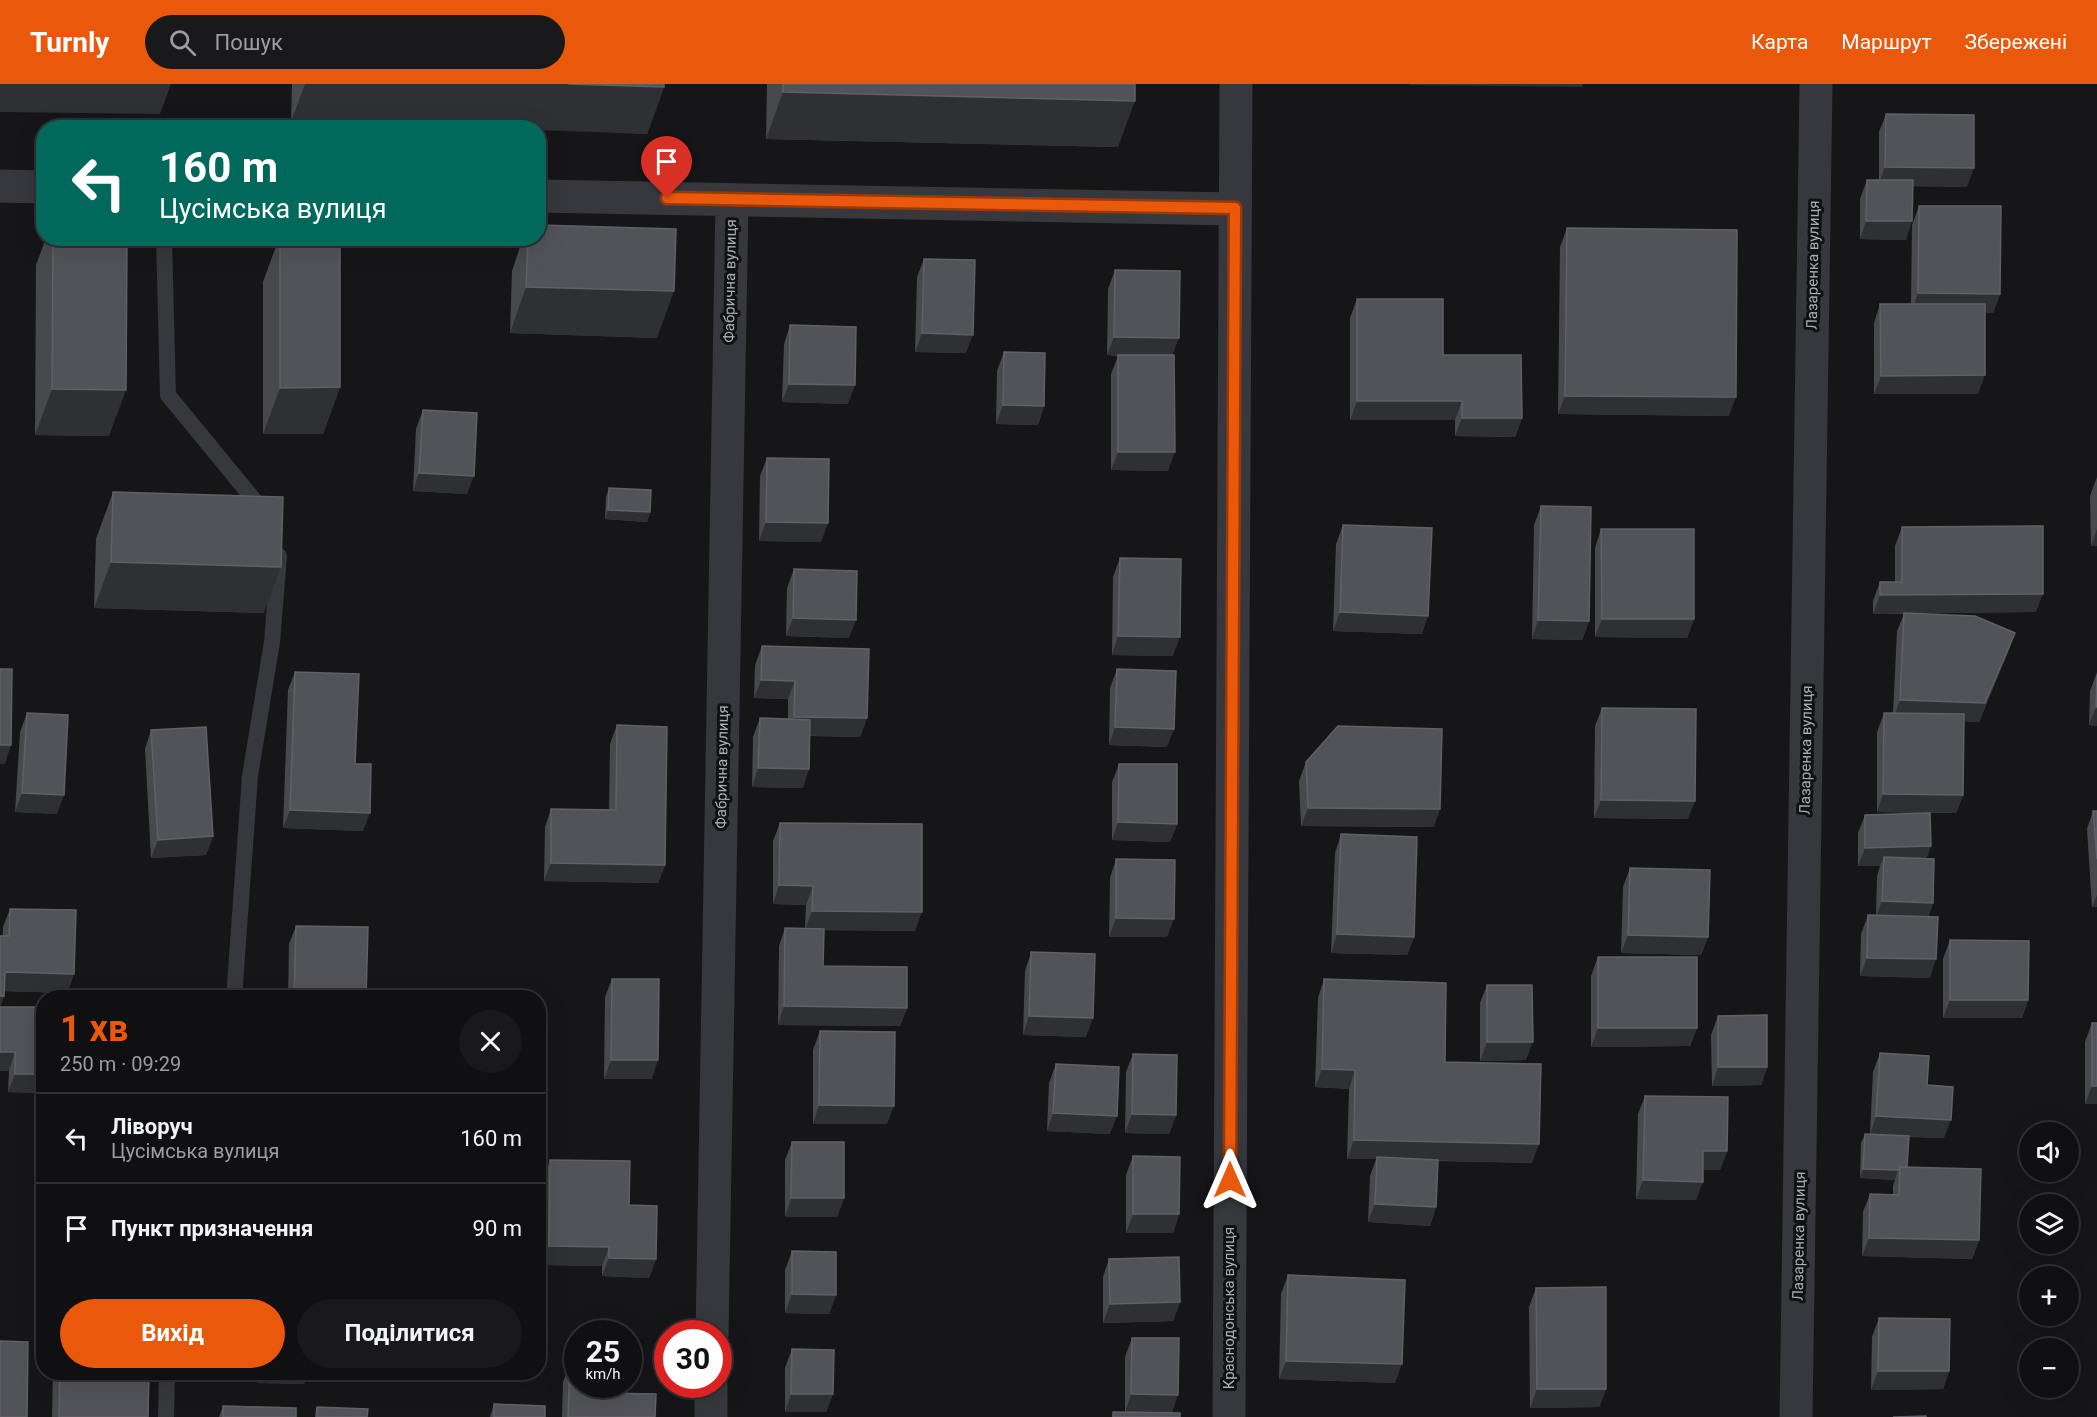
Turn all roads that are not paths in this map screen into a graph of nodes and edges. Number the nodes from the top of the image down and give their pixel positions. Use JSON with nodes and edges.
{"nodes":[{"id":1,"x":1236,"y":84,"type":"edge"},
{"id":2,"x":1816,"y":84,"type":"edge"},
{"id":3,"x":0,"y":186,"type":"edge"},
{"id":4,"x":36,"y":187,"type":"edge"},
{"id":5,"x":546,"y":196,"type":"edge"},
{"id":6,"x":732,"y":200,"type":"junction"},
{"id":7,"x":1235,"y":208,"type":"junction"},
{"id":8,"x":164,"y":246,"type":"edge"},
{"id":9,"x":273,"y":523,"type":"edge"},
{"id":10,"x":280,"y":543,"type":"edge"},
{"id":11,"x":235,"y":990,"type":"edge"},
{"id":12,"x":712,"y":1320,"type":"edge"},
{"id":13,"x":167,"y":1380,"type":"edge"},
{"id":14,"x":711,"y":1398,"type":"edge"},
{"id":15,"x":166,"y":1417,"type":"edge"},
{"id":16,"x":711,"y":1417,"type":"edge"},
{"id":17,"x":1229,"y":1417,"type":"edge"},
{"id":18,"x":1796,"y":1417,"type":"edge"}],
"edges":[{"from":1,"to":7,"type":"street","name":"Краснодонська вулиця"},
{"from":2,"to":18,"type":"street","name":"Лазаренка вулиця"},
{"from":3,"to":4,"type":"street"},
{"from":5,"to":6,"type":"street"},
{"from":6,"to":7,"type":"street"},
{"from":6,"to":12,"type":"street","name":"Фабрична вулиця"},
{"from":7,"to":17,"type":"street","name":"Краснодонська вулиця"},
{"from":8,"to":9,"type":"lane"},
{"from":10,"to":11,"type":"lane"},
{"from":13,"to":15,"type":"lane"},
{"from":14,"to":16,"type":"street"}]}
